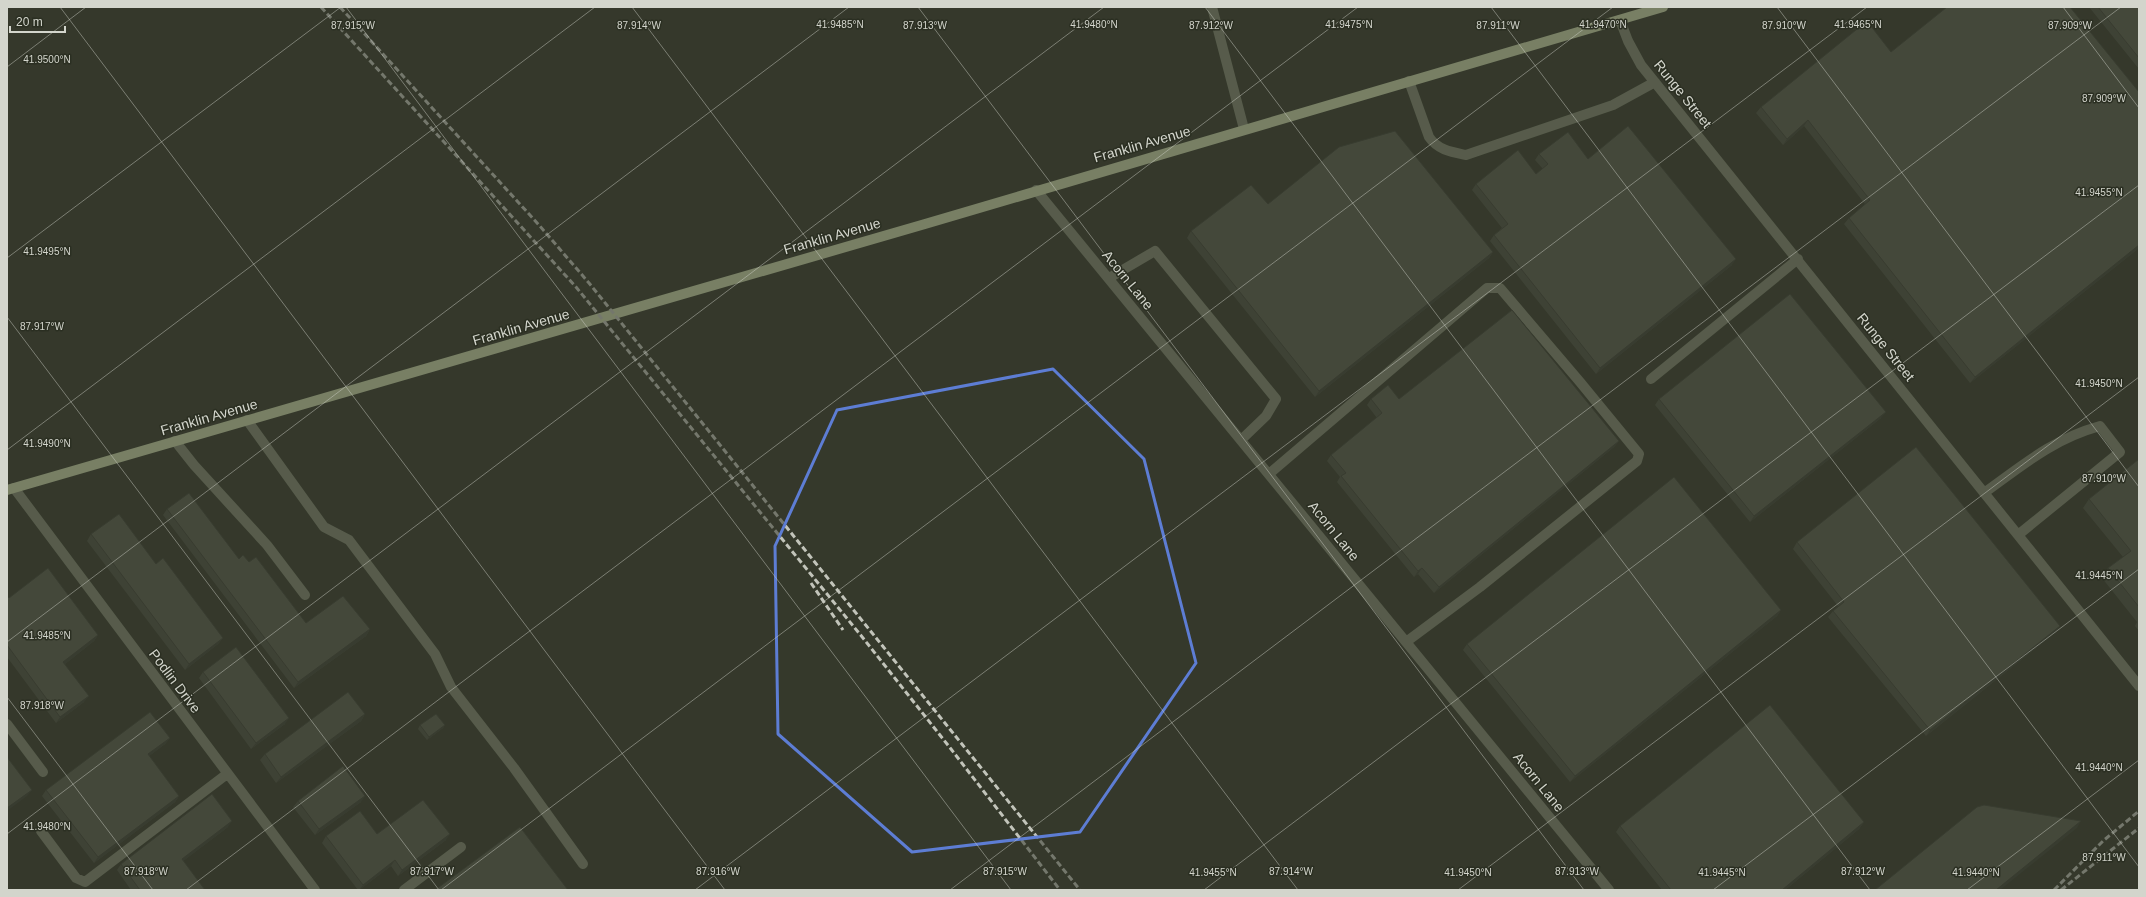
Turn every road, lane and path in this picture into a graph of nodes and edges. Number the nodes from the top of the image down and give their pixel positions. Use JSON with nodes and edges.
{"nodes":[{"id":1,"x":1212,"y":7,"type":"edge"},
{"id":2,"x":1663,"y":7,"type":"edge"},
{"id":3,"x":1620,"y":20,"type":"junction"},
{"id":4,"x":1409,"y":81,"type":"junction"},
{"id":5,"x":1655,"y":82,"type":"junction"},
{"id":6,"x":1244,"y":129,"type":"junction"},
{"id":7,"x":1036,"y":190,"type":"junction"},
{"id":8,"x":1798,"y":260,"type":"junction"},
{"id":9,"x":1108,"y":278,"type":"junction"},
{"id":10,"x":1651,"y":379,"type":"dead end"},
{"id":11,"x":247,"y":420,"type":"junction"},
{"id":12,"x":1241,"y":440,"type":"junction"},
{"id":13,"x":174,"y":441,"type":"junction"},
{"id":14,"x":1269,"y":474,"type":"junction"},
{"id":15,"x":10,"y":489,"type":"edge"},
{"id":16,"x":1984,"y":492,"type":"junction"},
{"id":17,"x":2018,"y":535,"type":"junction"},
{"id":18,"x":305,"y":595,"type":"dead end"},
{"id":19,"x":1406,"y":642,"type":"junction"},
{"id":20,"x":2139,"y":686,"type":"edge"},
{"id":21,"x":7,"y":724,"type":"edge"},
{"id":22,"x":43,"y":772,"type":"dead end"},
{"id":23,"x":227,"y":774,"type":"junction"},
{"id":24,"x":41,"y":831,"type":"dead end"},
{"id":25,"x":461,"y":847,"type":"dead end"},
{"id":26,"x":582,"y":864,"type":"dead end"},
{"id":27,"x":315,"y":890,"type":"edge"},
{"id":28,"x":404,"y":890,"type":"edge"},
{"id":29,"x":1609,"y":890,"type":"edge"}],
"edges":[{"from":1,"to":6,"type":"street"},
{"from":2,"to":3,"type":"main road","name":"Franklin Avenue"},
{"from":3,"to":4,"type":"main road","name":"Franklin Avenue"},
{"from":3,"to":5,"type":"street","name":"Runge Street"},
{"from":4,"to":5,"type":"street"},
{"from":4,"to":6,"type":"main road","name":"Franklin Avenue"},
{"from":5,"to":8,"type":"street","name":"Runge Street"},
{"from":6,"to":7,"type":"main road","name":"Franklin Avenue"},
{"from":7,"to":9,"type":"street","name":"Acorn Lane"},
{"from":7,"to":11,"type":"main road","name":"Franklin Avenue"},
{"from":8,"to":10,"type":"street"},
{"from":8,"to":16,"type":"street","name":"Runge Street"},
{"from":9,"to":12,"type":"street","name":"Acorn Lane"},
{"from":9,"to":12,"type":"street"},
{"from":11,"to":13,"type":"main road","name":"Franklin Avenue"},
{"from":11,"to":26,"type":"street"},
{"from":12,"to":14,"type":"street","name":"Acorn Lane"},
{"from":13,"to":15,"type":"main road","name":"Franklin Avenue"},
{"from":13,"to":18,"type":"street"},
{"from":14,"to":19,"type":"street","name":"Acorn Lane"},
{"from":14,"to":19,"type":"street"},
{"from":15,"to":23,"type":"street","name":"Podlin Drive"},
{"from":16,"to":17,"type":"street","name":"Runge Street"},
{"from":16,"to":17,"type":"street"},
{"from":17,"to":20,"type":"street","name":"Runge Street"},
{"from":19,"to":29,"type":"street","name":"Acorn Lane"},
{"from":21,"to":22,"type":"street"},
{"from":23,"to":24,"type":"street"},
{"from":23,"to":27,"type":"street","name":"Podlin Drive"},
{"from":25,"to":28,"type":"street"}]}
